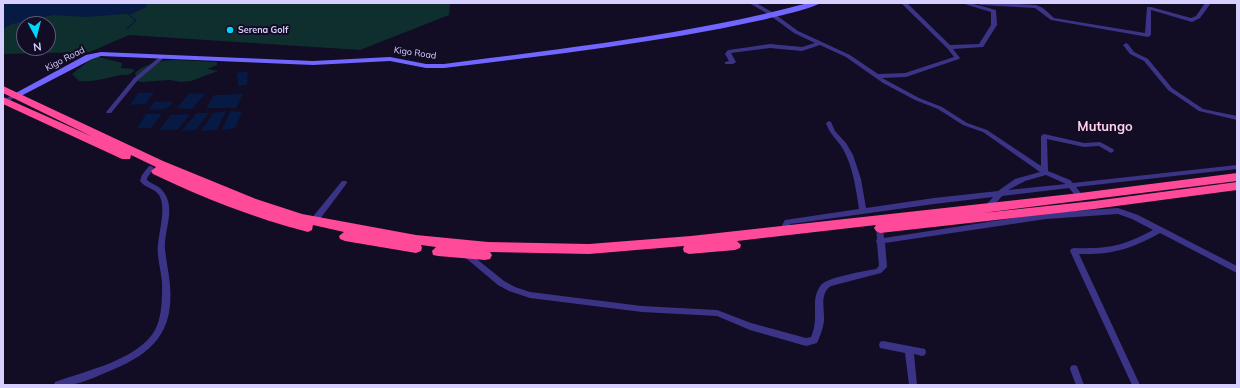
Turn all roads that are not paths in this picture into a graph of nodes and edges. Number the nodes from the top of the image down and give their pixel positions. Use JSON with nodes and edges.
{"nodes":[{"id":1,"x":752,"y":3,"type":"edge"},
{"id":2,"x":816,"y":3,"type":"edge"},
{"id":3,"x":904,"y":3,"type":"edge"},
{"id":4,"x":964,"y":3,"type":"edge"},
{"id":5,"x":980,"y":3,"type":"edge"},
{"id":6,"x":1208,"y":3,"type":"edge"},
{"id":7,"x":773,"y":16,"type":"junction"},
{"id":8,"x":821,"y":43,"type":"junction"},
{"id":9,"x":1126,"y":45,"type":"dead end"},
{"id":10,"x":949,"y":47,"type":"junction"},
{"id":11,"x":162,"y":57,"type":"junction"},
{"id":12,"x":727,"y":64,"type":"dead end"},
{"id":13,"x":877,"y":76,"type":"junction"},
{"id":14,"x":16,"y":95,"type":"junction"},
{"id":15,"x":3,"y":98,"type":"edge"},
{"id":16,"x":109,"y":112,"type":"dead end"},
{"id":17,"x":1237,"y":118,"type":"edge"},
{"id":18,"x":829,"y":123,"type":"dead end"},
{"id":19,"x":1111,"y":151,"type":"dead end"},
{"id":20,"x":1237,"y":167,"type":"edge"},
{"id":21,"x":151,"y":168,"type":"junction"},
{"id":22,"x":1045,"y":172,"type":"junction"},
{"id":23,"x":1237,"y":177,"type":"edge"},
{"id":24,"x":344,"y":183,"type":"dead end"},
{"id":25,"x":1071,"y":186,"type":"junction"},
{"id":26,"x":1237,"y":186,"type":"edge"},
{"id":27,"x":998,"y":194,"type":"junction"},
{"id":28,"x":1080,"y":197,"type":"junction"},
{"id":29,"x":989,"y":206,"type":"junction"},
{"id":30,"x":863,"y":211,"type":"junction"},
{"id":31,"x":314,"y":221,"type":"junction"},
{"id":32,"x":880,"y":228,"type":"junction"},
{"id":33,"x":788,"y":230,"type":"junction"},
{"id":34,"x":1159,"y":230,"type":"junction"},
{"id":35,"x":880,"y":241,"type":"junction"},
{"id":36,"x":465,"y":254,"type":"junction"},
{"id":37,"x":1237,"y":270,"type":"edge"},
{"id":38,"x":883,"y":345,"type":"dead end"},
{"id":39,"x":909,"y":350,"type":"junction"},
{"id":40,"x":922,"y":352,"type":"dead end"},
{"id":41,"x":1074,"y":369,"type":"dead end"},
{"id":42,"x":58,"y":385,"type":"edge"},
{"id":43,"x":913,"y":385,"type":"edge"},
{"id":44,"x":1080,"y":385,"type":"edge"},
{"id":45,"x":1136,"y":385,"type":"edge"}],
"edges":[{"from":1,"to":7,"type":"street"},
{"from":2,"to":7,"type":"street","name":"Kigo Road"},
{"from":3,"to":10,"type":"street"},
{"from":4,"to":10,"type":"street"},
{"from":5,"to":6,"type":"street"},
{"from":7,"to":8,"type":"street"},
{"from":7,"to":11,"type":"street","name":"Kigo Road"},
{"from":8,"to":12,"type":"street"},
{"from":8,"to":13,"type":"street"},
{"from":9,"to":17,"type":"street"},
{"from":10,"to":13,"type":"street"},
{"from":11,"to":14,"type":"street","name":"Kigo Road"},
{"from":11,"to":16,"type":"street"},
{"from":13,"to":22,"type":"street"},
{"from":14,"to":15,"type":"highway"},
{"from":14,"to":31,"type":"highway"},
{"from":15,"to":21,"type":"highway"},
{"from":18,"to":30,"type":"street"},
{"from":19,"to":22,"type":"street"},
{"from":20,"to":25,"type":"street"},
{"from":21,"to":36,"type":"highway"},
{"from":21,"to":42,"type":"street"},
{"from":22,"to":25,"type":"street"},
{"from":22,"to":27,"type":"street"},
{"from":23,"to":28,"type":"highway"},
{"from":24,"to":31,"type":"street"},
{"from":25,"to":27,"type":"street"},
{"from":25,"to":28,"type":"street"},
{"from":26,"to":32,"type":"highway"},
{"from":27,"to":29,"type":"street"},
{"from":27,"to":30,"type":"street"},
{"from":28,"to":29,"type":"highway"},
{"from":29,"to":33,"type":"highway"},
{"from":30,"to":33,"type":"street"},
{"from":31,"to":33,"type":"highway"},
{"from":32,"to":35,"type":"street"},
{"from":32,"to":36,"type":"highway"},
{"from":34,"to":35,"type":"street"},
{"from":34,"to":37,"type":"street"},
{"from":34,"to":45,"type":"street"},
{"from":35,"to":36,"type":"street"},
{"from":38,"to":39,"type":"street"},
{"from":39,"to":40,"type":"street"},
{"from":39,"to":43,"type":"street"},
{"from":41,"to":44,"type":"street"}]}
